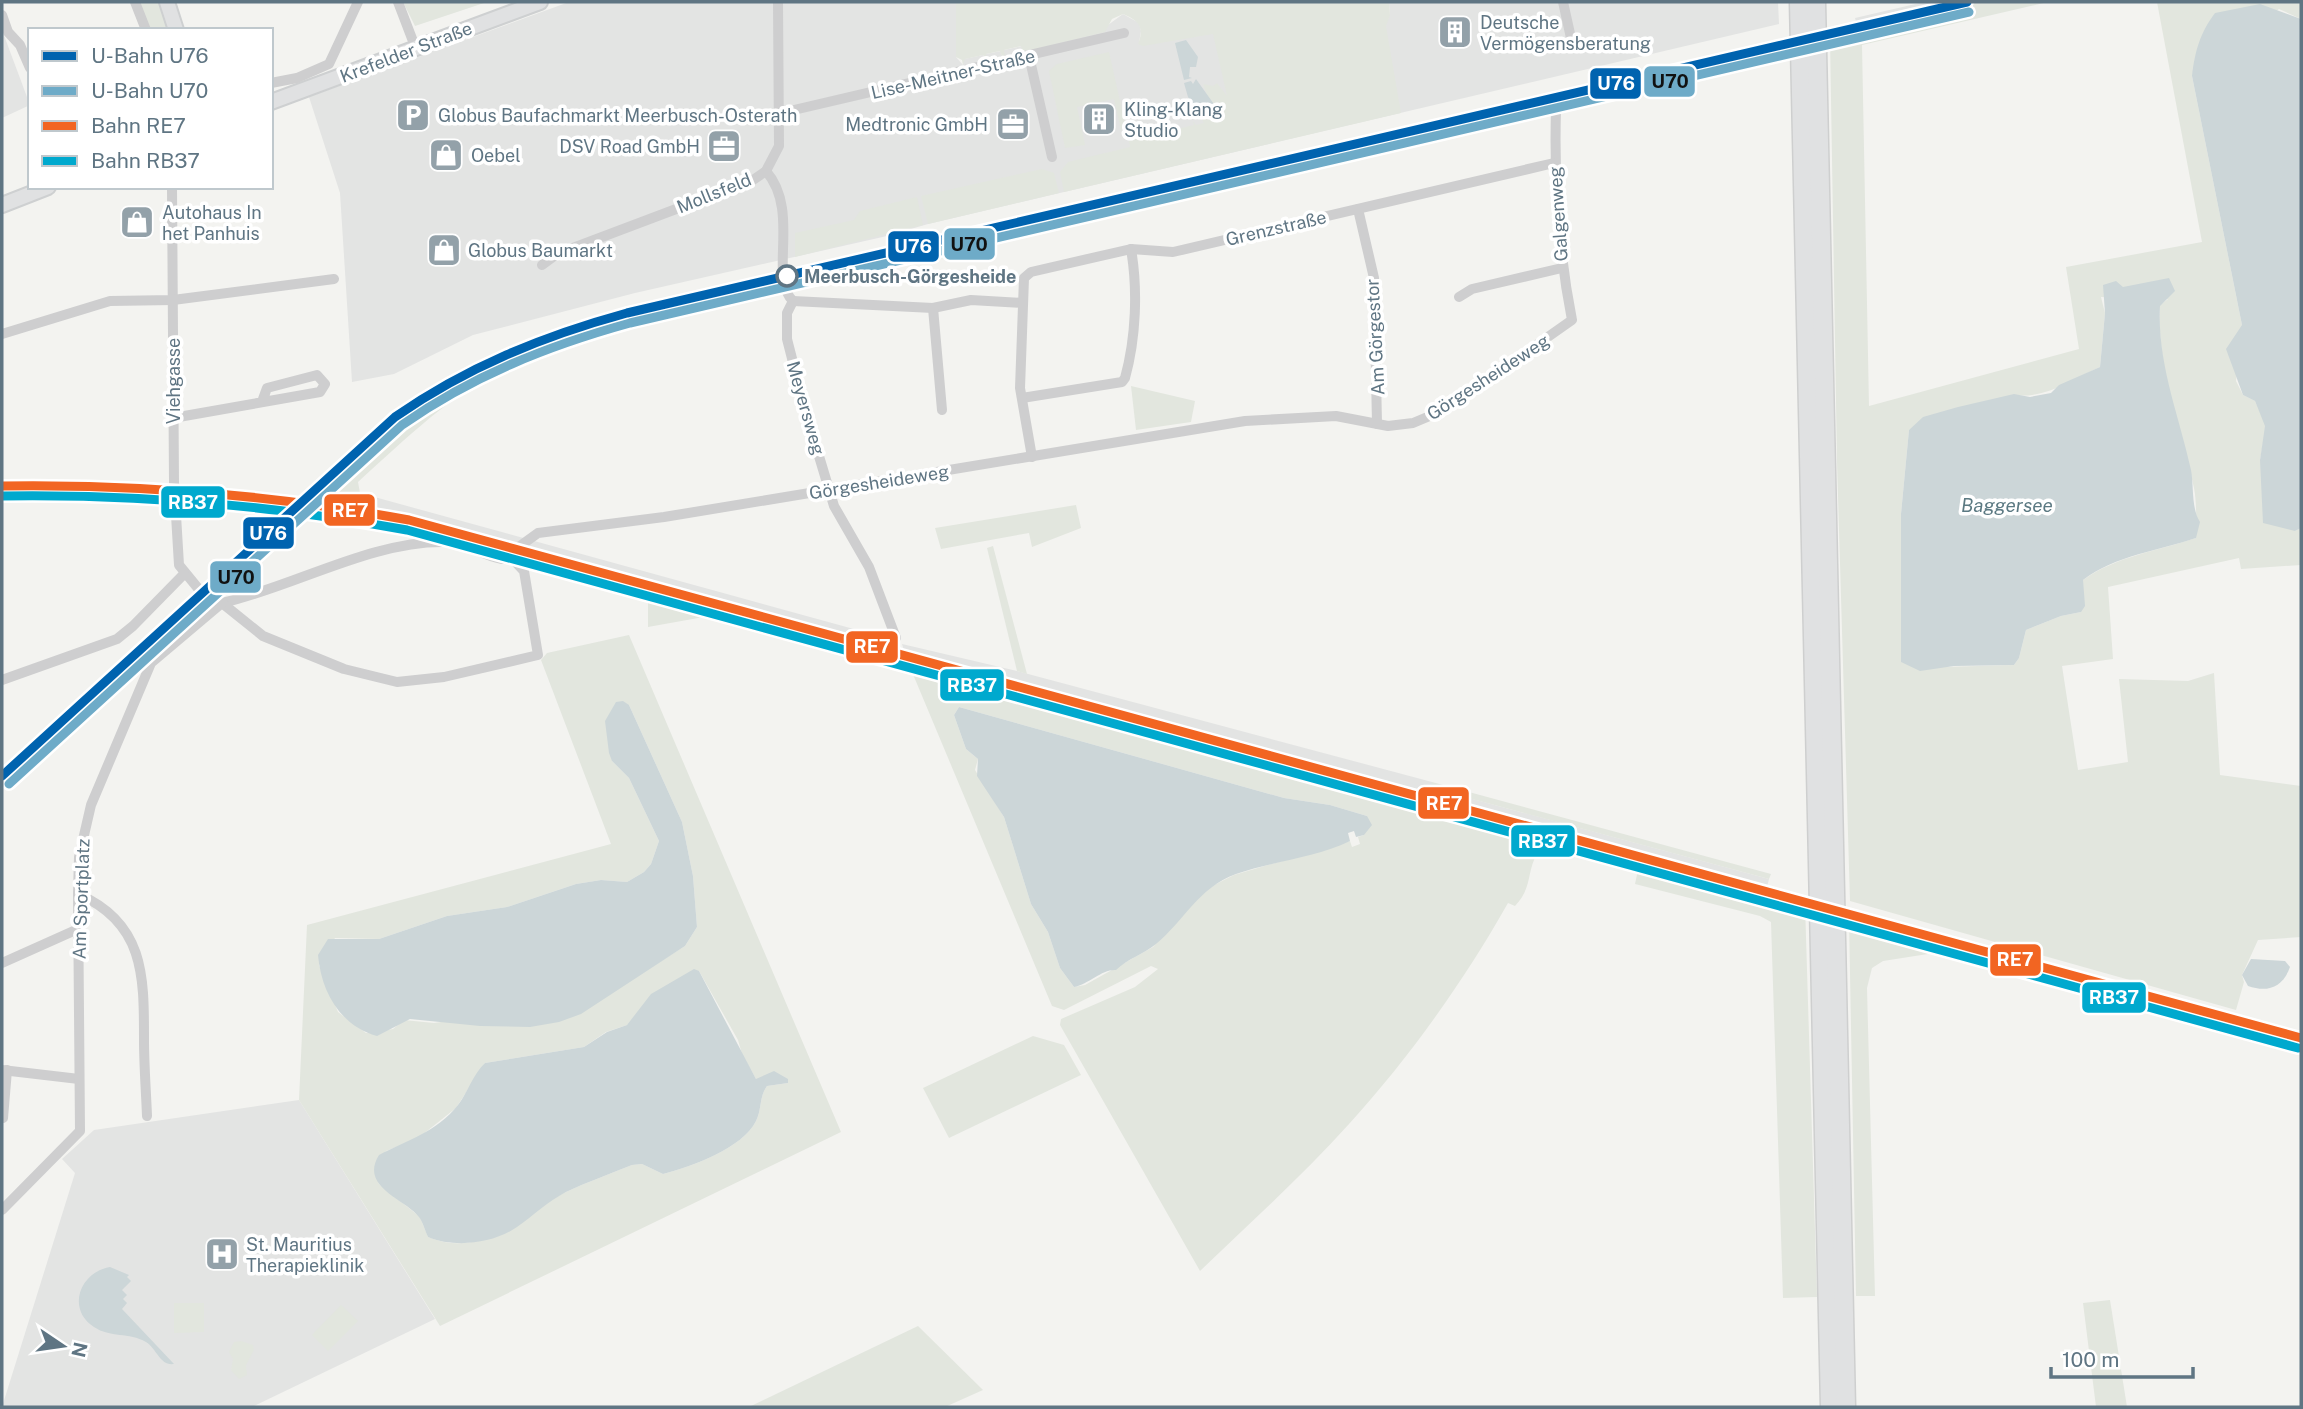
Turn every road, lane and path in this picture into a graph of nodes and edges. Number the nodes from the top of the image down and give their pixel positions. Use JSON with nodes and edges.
{"nodes":[{"id":1,"x":135,"y":2,"type":"edge"},
{"id":2,"x":167,"y":2,"type":"edge"},
{"id":3,"x":358,"y":2,"type":"edge"},
{"id":4,"x":398,"y":2,"type":"edge"},
{"id":5,"x":540,"y":2,"type":"edge"},
{"id":6,"x":778,"y":2,"type":"edge"},
{"id":7,"x":1563,"y":2,"type":"edge"},
{"id":8,"x":1799,"y":2,"type":"edge"},
{"id":9,"x":1816,"y":2,"type":"edge"},
{"id":10,"x":2,"y":15,"type":"edge"},
{"id":11,"x":145,"y":28,"type":"edge"},
{"id":12,"x":175,"y":28,"type":"edge"},
{"id":13,"x":1124,"y":33,"type":"dead end"},
{"id":14,"x":1571,"y":38,"type":"dead end"},
{"id":15,"x":416,"y":49,"type":"junction"},
{"id":16,"x":1029,"y":55,"type":"junction"},
{"id":17,"x":28,"y":63,"type":"edge"},
{"id":18,"x":1809,"y":70,"type":"junction"},
{"id":19,"x":273,"y":83,"type":"edge"},
{"id":20,"x":273,"y":101,"type":"edge"},
{"id":21,"x":1556,"y":108,"type":"dead end"},
{"id":22,"x":781,"y":113,"type":"junction"},
{"id":23,"x":1052,"y":157,"type":"dead end"},
{"id":24,"x":1554,"y":163,"type":"junction"},
{"id":25,"x":766,"y":171,"type":"junction"},
{"id":26,"x":43,"y":189,"type":"edge"},
{"id":27,"x":172,"y":189,"type":"edge"},
{"id":28,"x":2,"y":205,"type":"edge"},
{"id":29,"x":1358,"y":209,"type":"junction"},
{"id":30,"x":1131,"y":249,"type":"junction"},
{"id":31,"x":542,"y":265,"type":"dead end"},
{"id":32,"x":1562,"y":268,"type":"junction"},
{"id":33,"x":334,"y":279,"type":"dead end"},
{"id":34,"x":1459,"y":296,"type":"dead end"},
{"id":35,"x":173,"y":300,"type":"junction"},
{"id":36,"x":793,"y":301,"type":"junction"},
{"id":37,"x":1023,"y":303,"type":"junction"},
{"id":38,"x":933,"y":308,"type":"junction"},
{"id":39,"x":1572,"y":320,"type":"joint"},
{"id":40,"x":2,"y":334,"type":"edge"},
{"id":41,"x":1021,"y":398,"type":"junction"},
{"id":42,"x":263,"y":399,"type":"junction"},
{"id":43,"x":942,"y":410,"type":"dead end"},
{"id":44,"x":173,"y":418,"type":"junction"},
{"id":45,"x":1377,"y":425,"type":"junction"},
{"id":46,"x":1032,"y":457,"type":"junction"},
{"id":47,"x":830,"y":491,"type":"junction"},
{"id":48,"x":510,"y":556,"type":"junction"},
{"id":49,"x":184,"y":574,"type":"junction"},
{"id":50,"x":222,"y":603,"type":"junction"},
{"id":51,"x":895,"y":638,"type":"dead end"},
{"id":52,"x":2,"y":680,"type":"edge"},
{"id":53,"x":78,"y":894,"type":"junction"},
{"id":54,"x":78,"y":929,"type":"junction"},
{"id":55,"x":1828,"y":929,"type":"junction"},
{"id":56,"x":2,"y":963,"type":"edge"},
{"id":57,"x":4,"y":1070,"type":"edge"},
{"id":58,"x":79,"y":1079,"type":"junction"},
{"id":59,"x":147,"y":1116,"type":"dead end"},
{"id":60,"x":3,"y":1118,"type":"edge"},
{"id":61,"x":2,"y":1210,"type":"edge"},
{"id":62,"x":1830,"y":1407,"type":"edge"},
{"id":63,"x":1846,"y":1407,"type":"edge"}],
"edges":[{"from":1,"to":11,"type":"street"},
{"from":2,"to":12,"type":"main road"},
{"from":3,"to":19,"type":"street"},
{"from":4,"to":15,"type":"street"},
{"from":5,"to":15,"type":"main road","name":"Krefelder Straße"},
{"from":6,"to":22,"type":"street","name":"Mollsfeld"},
{"from":7,"to":14,"type":"street"},
{"from":8,"to":18,"type":"highway"},
{"from":9,"to":18,"type":"highway"},
{"from":10,"to":17,"type":"street"},
{"from":13,"to":16,"type":"street","name":"Lise-Meitner-Straße"},
{"from":15,"to":20,"type":"main road","name":"Krefelder Straße"},
{"from":16,"to":22,"type":"street","name":"Lise-Meitner-Straße"},
{"from":16,"to":23,"type":"street"},
{"from":18,"to":55,"type":"highway"},
{"from":21,"to":24,"type":"street","name":"Galgenweg"},
{"from":22,"to":25,"type":"street","name":"Mollsfeld"},
{"from":24,"to":29,"type":"street","name":"Grenzstraße"},
{"from":24,"to":32,"type":"street","name":"Galgenweg"},
{"from":25,"to":31,"type":"street","name":"Mollsfeld"},
{"from":25,"to":36,"type":"street","name":"Meyersweg"},
{"from":26,"to":28,"type":"main road"},
{"from":27,"to":35,"type":"street","name":"Viehgasse"},
{"from":29,"to":30,"type":"street","name":"Grenzstraße"},
{"from":29,"to":45,"type":"street","name":"Am Görgestor"},
{"from":30,"to":37,"type":"street","name":"Grenzstraße"},
{"from":30,"to":41,"type":"street"},
{"from":32,"to":34,"type":"street"},
{"from":32,"to":39,"type":"street","name":"Galgenweg"},
{"from":33,"to":35,"type":"street"},
{"from":35,"to":40,"type":"street"},
{"from":35,"to":44,"type":"street","name":"Viehgasse"},
{"from":36,"to":38,"type":"street"},
{"from":36,"to":47,"type":"street","name":"Meyersweg"},
{"from":37,"to":38,"type":"street"},
{"from":37,"to":41,"type":"street","name":"Grenzstraße"},
{"from":38,"to":43,"type":"street"},
{"from":39,"to":45,"type":"street","name":"Görgesheideweg"},
{"from":41,"to":46,"type":"street","name":"Grenzstraße"},
{"from":42,"to":42,"type":"street"},
{"from":42,"to":44,"type":"street"},
{"from":44,"to":49,"type":"street","name":"Viehgasse"},
{"from":45,"to":46,"type":"street","name":"Görgesheideweg"},
{"from":46,"to":47,"type":"street","name":"Görgesheideweg"},
{"from":47,"to":48,"type":"street","name":"Görgesheideweg"},
{"from":47,"to":51,"type":"street","name":"Meyersweg"},
{"from":48,"to":50,"type":"street"},
{"from":48,"to":50,"type":"street"},
{"from":49,"to":50,"type":"street"},
{"from":49,"to":52,"type":"street"},
{"from":50,"to":53,"type":"street","name":"Am Sportplatz"},
{"from":53,"to":54,"type":"street","name":"Am Sportplatz"},
{"from":53,"to":59,"type":"street"},
{"from":54,"to":56,"type":"street"},
{"from":54,"to":58,"type":"street","name":"Am Sportplatz"},
{"from":55,"to":62,"type":"highway"},
{"from":55,"to":63,"type":"highway"},
{"from":57,"to":58,"type":"street"},
{"from":57,"to":60,"type":"street"},
{"from":58,"to":61,"type":"street","name":"Am Sportplatz"}]}
